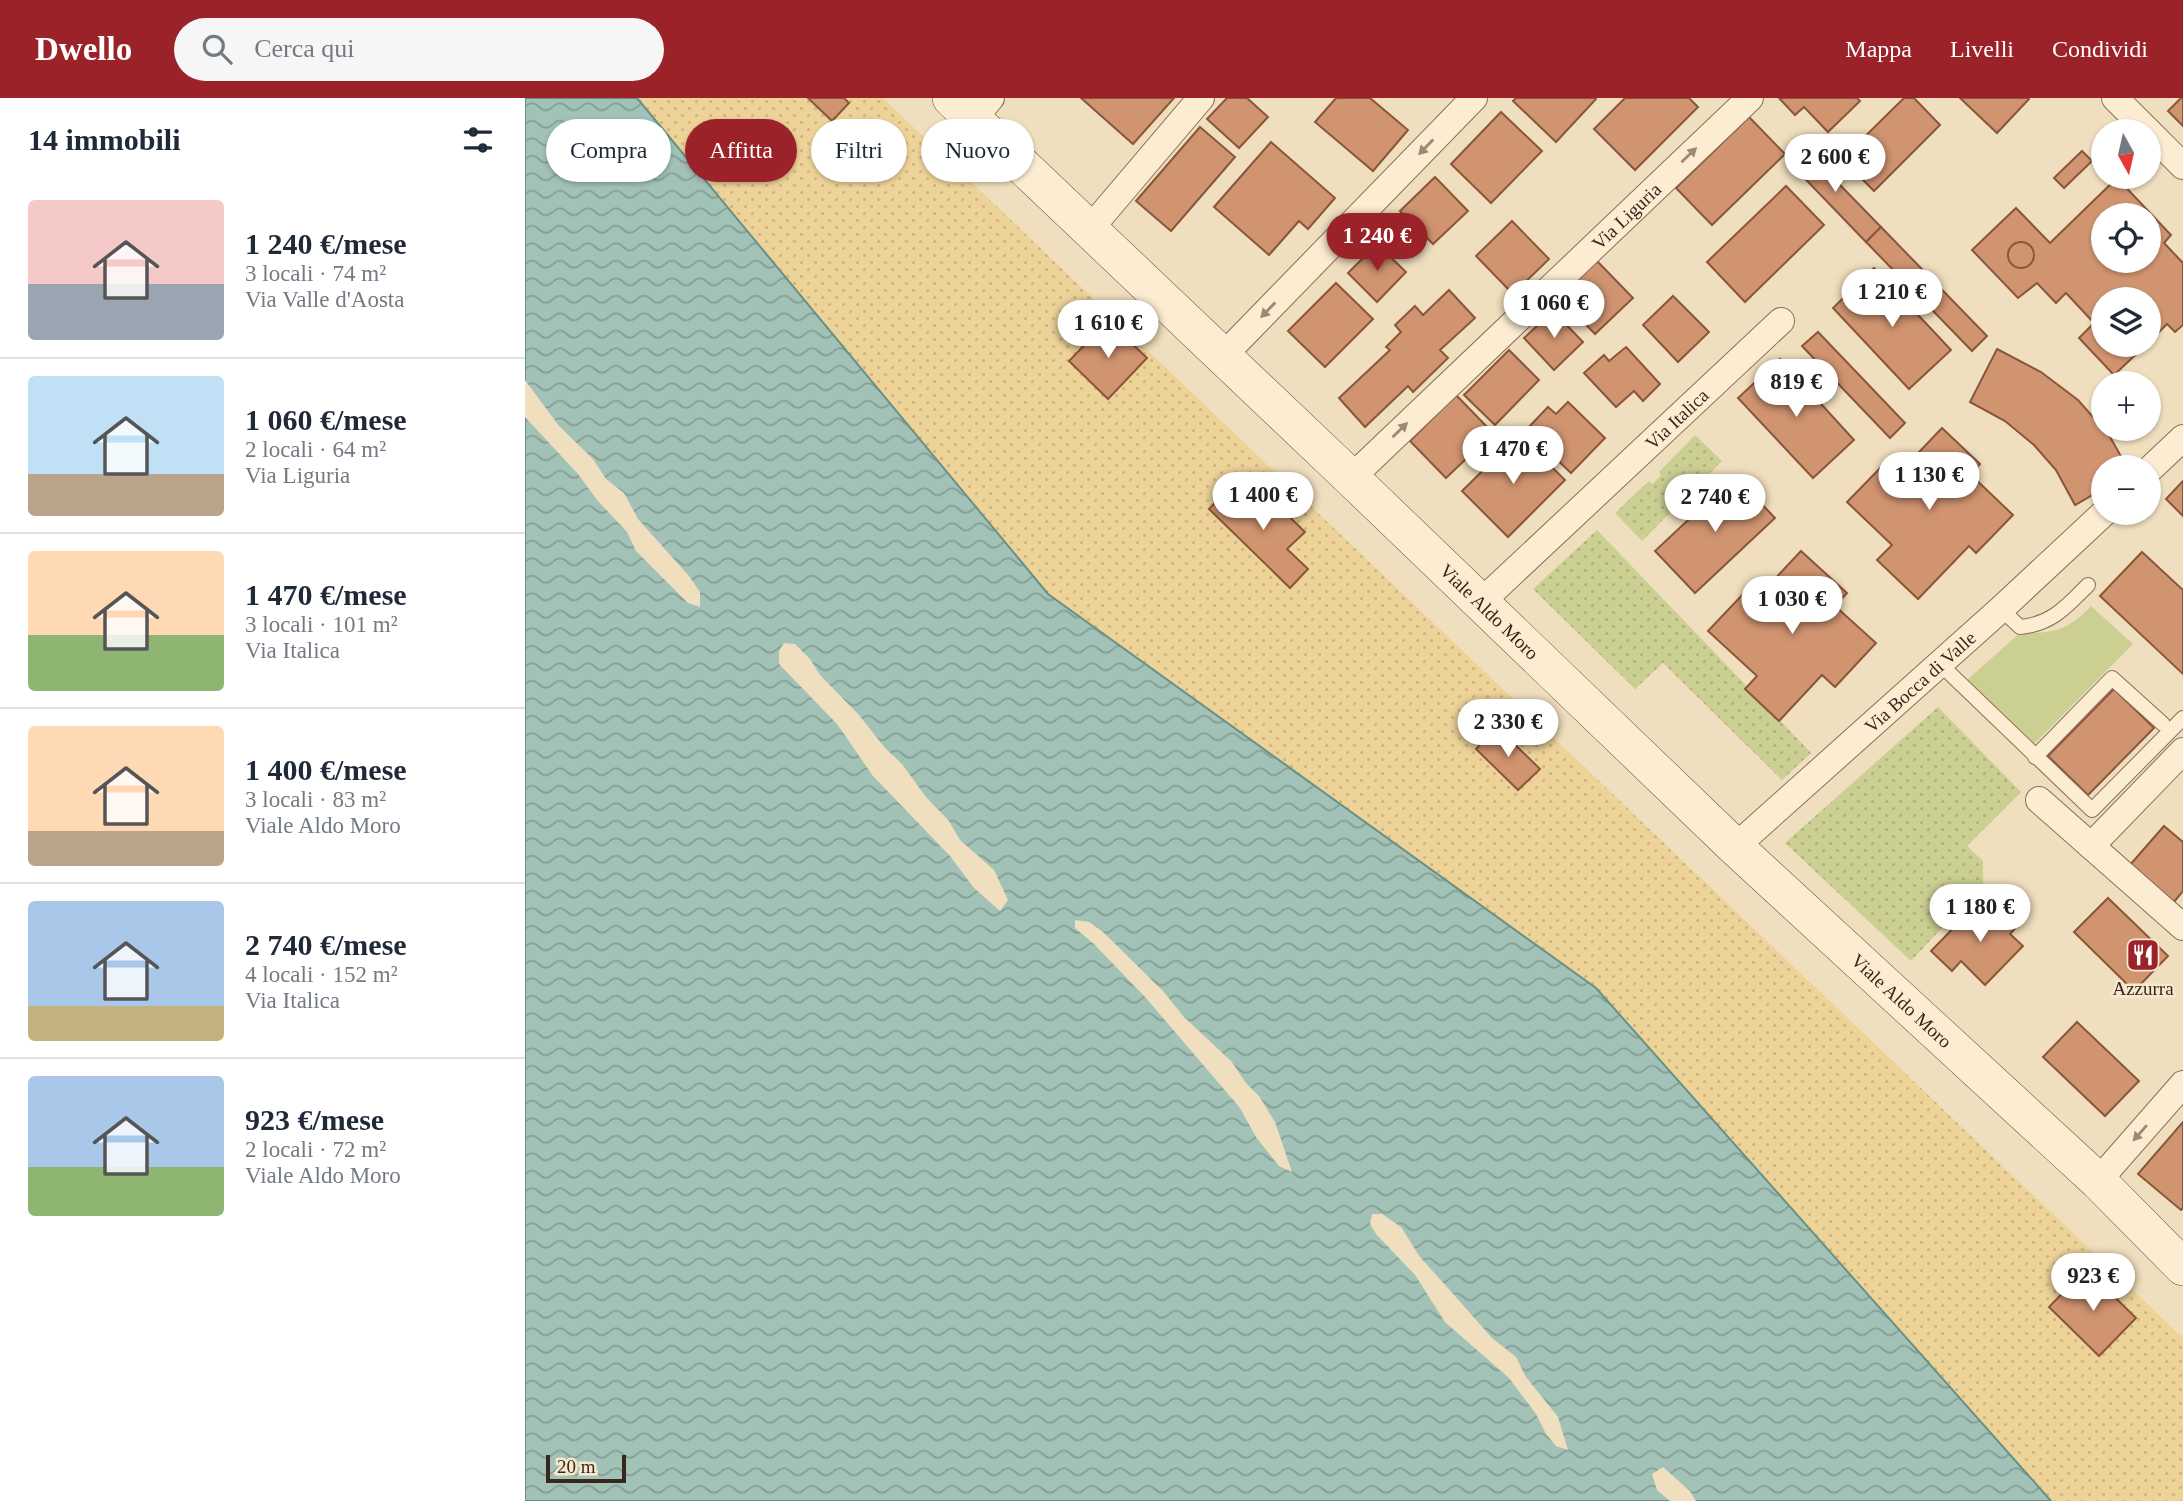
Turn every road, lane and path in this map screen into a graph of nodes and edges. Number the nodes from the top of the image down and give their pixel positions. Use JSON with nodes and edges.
{"nodes":[{"id":1,"x":1201,"y":98,"type":"edge"},
{"id":2,"x":1474,"y":98,"type":"edge"},
{"id":3,"x":1749,"y":98,"type":"edge"},
{"id":4,"x":2115,"y":98,"type":"edge"},
{"id":5,"x":972,"y":105,"type":"edge"},
{"id":6,"x":2136,"y":119,"type":"edge"},
{"id":7,"x":2161,"y":144,"type":"edge"},
{"id":8,"x":2183,"y":166,"type":"edge"},
{"id":9,"x":1089,"y":230,"type":"junction"},
{"id":10,"x":1781,"y":321,"type":"dead end"},
{"id":11,"x":1222,"y":357,"type":"junction"},
{"id":12,"x":2183,"y":438,"type":"edge"},
{"id":13,"x":2161,"y":459,"type":"edge"},
{"id":14,"x":1351,"y":478,"type":"junction"},
{"id":15,"x":2091,"y":525,"type":"edge"},
{"id":16,"x":2088,"y":585,"type":"dead end"},
{"id":17,"x":1481,"y":602,"type":"junction"},
{"id":18,"x":2001,"y":610,"type":"junction"},
{"id":19,"x":1940,"y":664,"type":"junction"},
{"id":20,"x":2183,"y":718,"type":"edge"},
{"id":21,"x":2163,"y":724,"type":"dead end"},
{"id":22,"x":2183,"y":751,"type":"edge"},
{"id":23,"x":2035,"y":757,"type":"junction"},
{"id":24,"x":2039,"y":800,"type":"dead end"},
{"id":25,"x":1735,"y":846,"type":"junction"},
{"id":26,"x":2091,"y":846,"type":"junction"},
{"id":27,"x":2183,"y":928,"type":"edge"},
{"id":28,"x":2183,"y":1084,"type":"edge"},
{"id":29,"x":2098,"y":1181,"type":"junction"},
{"id":30,"x":2183,"y":1266,"type":"edge"}],
"edges":[{"from":1,"to":9,"type":"street"},
{"from":2,"to":11,"type":"street","one_way":true},
{"from":14,"to":3,"type":"street","name":"Via Liguria","one_way":true},
{"from":4,"to":6,"type":"street"},
{"from":5,"to":9,"type":"street","name":"Viale Aldo Moro"},
{"from":7,"to":8,"type":"street"},
{"from":9,"to":11,"type":"street","name":"Viale Aldo Moro"},
{"from":10,"to":17,"type":"street","name":"Via Italica"},
{"from":11,"to":14,"type":"street","name":"Viale Aldo Moro"},
{"from":12,"to":13,"type":"street"},
{"from":14,"to":17,"type":"street","name":"Viale Aldo Moro"},
{"from":15,"to":18,"type":"street","name":"Via Bocca di Valle"},
{"from":16,"to":18,"type":"lane"},
{"from":17,"to":25,"type":"street","name":"Viale Aldo Moro"},
{"from":18,"to":19,"type":"street","name":"Via Bocca di Valle"},
{"from":19,"to":23,"type":"lane"},
{"from":19,"to":25,"type":"street","name":"Via Bocca di Valle"},
{"from":20,"to":23,"type":"lane"},
{"from":21,"to":23,"type":"lane"},
{"from":22,"to":26,"type":"street"},
{"from":24,"to":26,"type":"street"},
{"from":25,"to":29,"type":"street","name":"Viale Aldo Moro"},
{"from":26,"to":27,"type":"street"},
{"from":28,"to":29,"type":"street","one_way":true},
{"from":29,"to":30,"type":"street","name":"Viale Aldo Moro"}]}
